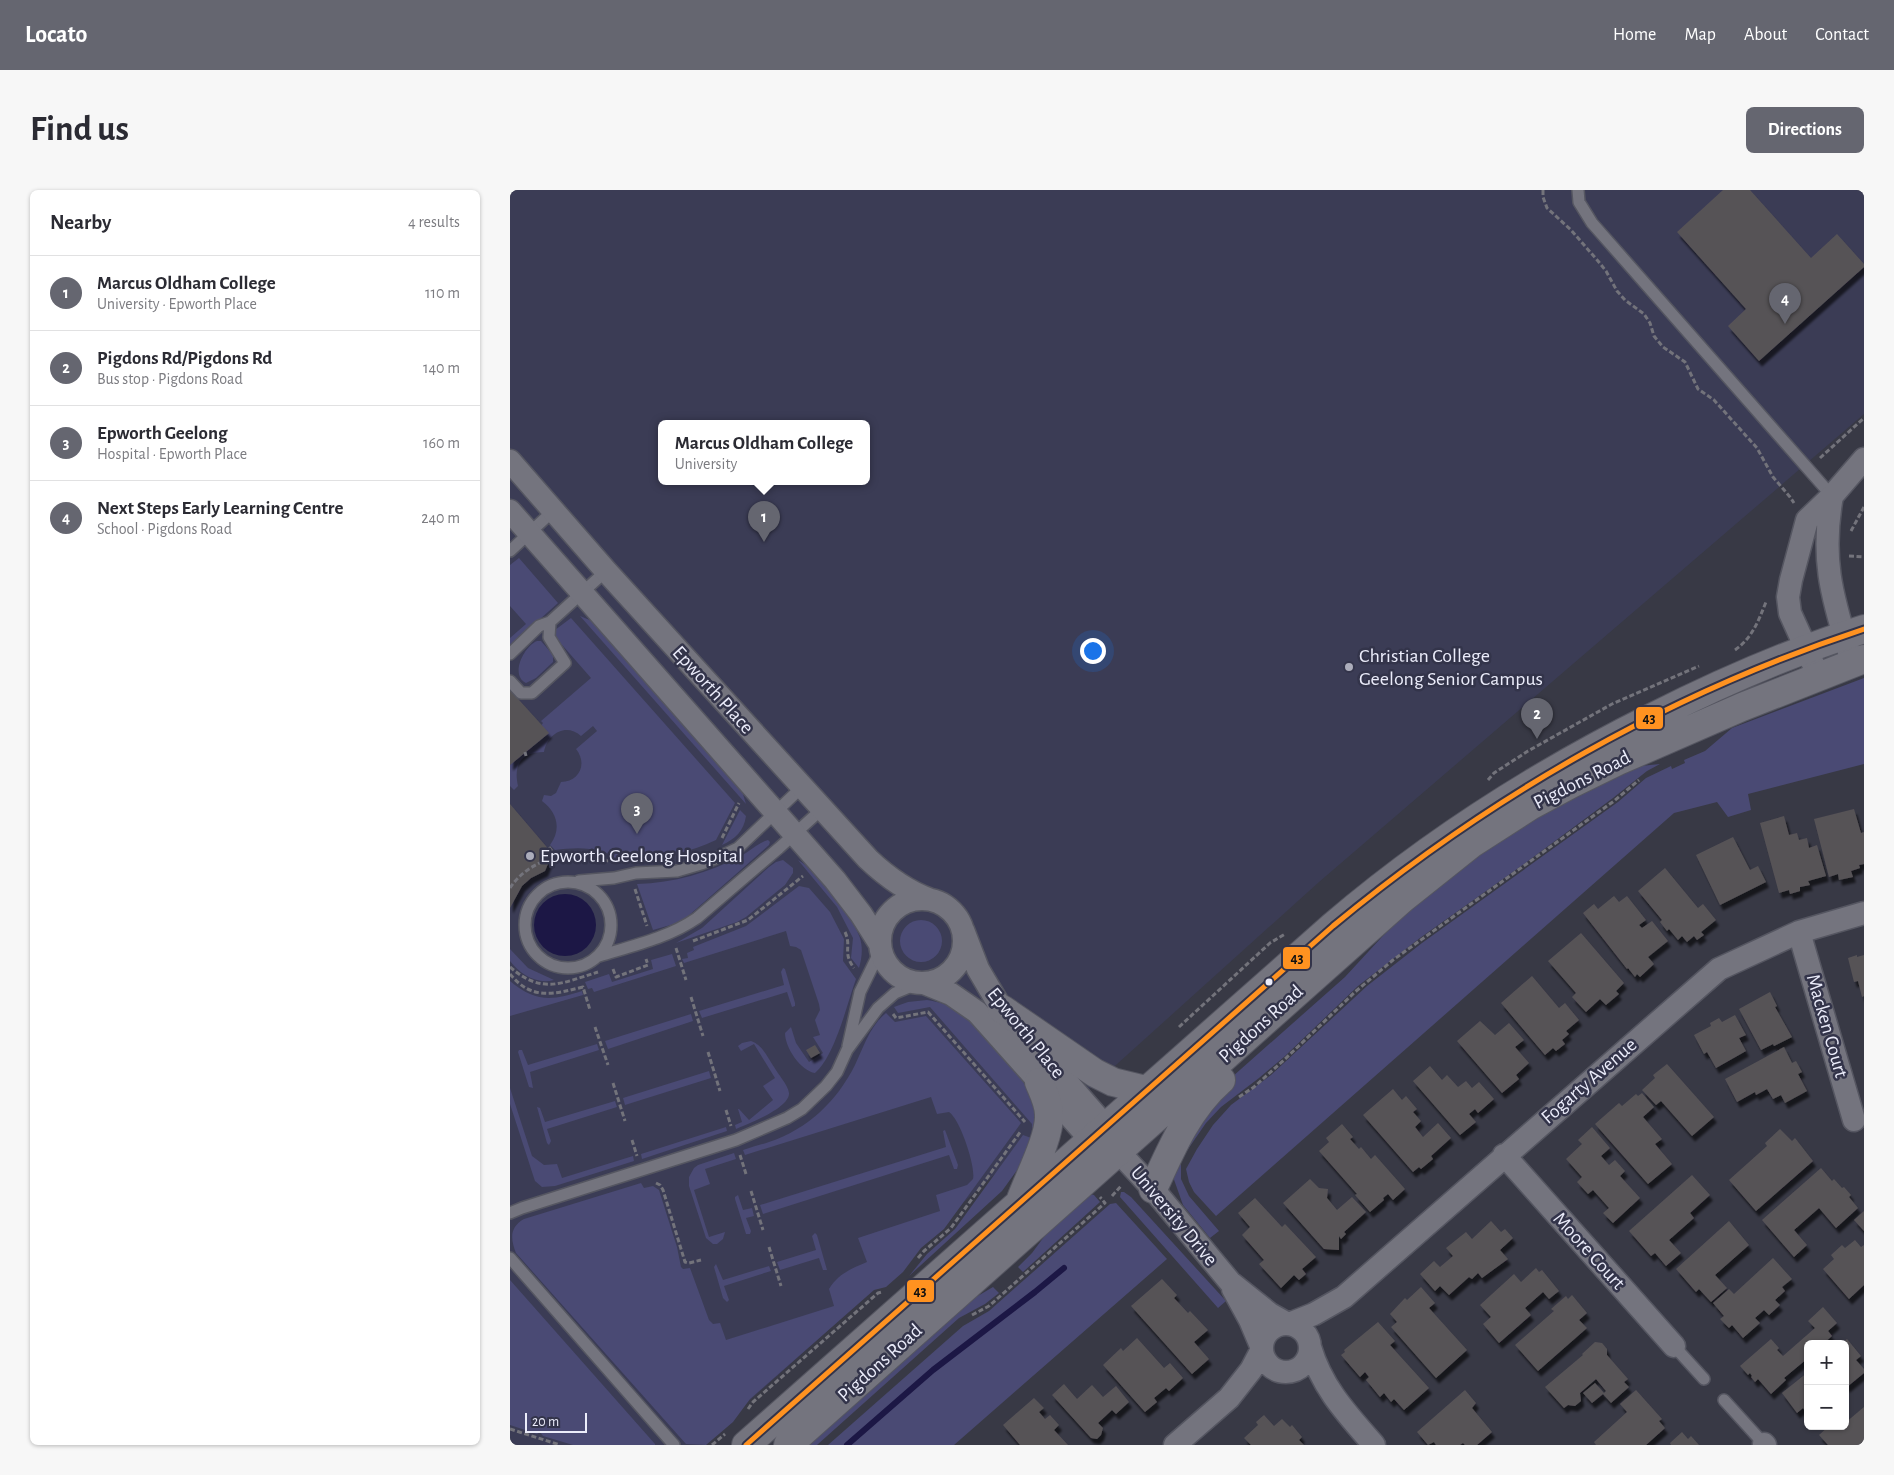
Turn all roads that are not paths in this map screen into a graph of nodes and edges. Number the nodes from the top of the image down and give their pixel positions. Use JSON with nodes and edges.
{"nodes":[{"id":1,"x":1578,"y":190,"type":"edge"},
{"id":2,"x":1864,"y":459,"type":"edge"},
{"id":3,"x":510,"y":461,"type":"edge"},
{"id":4,"x":1832,"y":496,"type":"junction"},
{"id":5,"x":510,"y":511,"type":"edge"},
{"id":6,"x":553,"y":511,"type":"junction"},
{"id":7,"x":529,"y":534,"type":"junction"},
{"id":8,"x":510,"y":551,"type":"edge"},
{"id":9,"x":606,"y":571,"type":"junction"},
{"id":10,"x":582,"y":593,"type":"junction"},
{"id":11,"x":550,"y":622,"type":"junction"},
{"id":12,"x":1854,"y":633,"type":"edge"},
{"id":13,"x":1807,"y":649,"type":"junction"},
{"id":14,"x":510,"y":654,"type":"edge"},
{"id":15,"x":1859,"y":661,"type":"edge"},
{"id":16,"x":1819,"y":677,"type":"junction"},
{"id":17,"x":510,"y":681,"type":"edge"},
{"id":18,"x":802,"y":787,"type":"junction"},
{"id":19,"x":822,"y":809,"type":"junction"},
{"id":20,"x":775,"y":813,"type":"junction"},
{"id":21,"x":794,"y":834,"type":"junction"},
{"id":22,"x":572,"y":881,"type":"junction"},
{"id":23,"x":1402,"y":899,"type":"junction"},
{"id":24,"x":931,"y":900,"type":"junction"},
{"id":25,"x":1864,"y":913,"type":"edge"},
{"id":26,"x":962,"y":930,"type":"junction"},
{"id":27,"x":1799,"y":932,"type":"junction"},
{"id":28,"x":880,"y":946,"type":"junction"},
{"id":29,"x":599,"y":956,"type":"junction"},
{"id":30,"x":922,"y":983,"type":"junction"},
{"id":31,"x":1002,"y":1008,"type":"junction"},
{"id":32,"x":847,"y":1050,"type":"junction"},
{"id":33,"x":1039,"y":1082,"type":"junction"},
{"id":34,"x":1146,"y":1090,"type":"junction"},
{"id":35,"x":1854,"y":1120,"type":"dead end"},
{"id":36,"x":1098,"y":1133,"type":"junction"},
{"id":37,"x":1118,"y":1151,"type":"junction"},
{"id":38,"x":1504,"y":1155,"type":"junction"},
{"id":39,"x":1153,"y":1189,"type":"junction"},
{"id":40,"x":1020,"y":1203,"type":"junction"},
{"id":41,"x":510,"y":1214,"type":"edge"},
{"id":42,"x":510,"y":1258,"type":"edge"},
{"id":43,"x":1230,"y":1282,"type":"junction"},
{"id":44,"x":1344,"y":1297,"type":"junction"},
{"id":45,"x":1288,"y":1324,"type":"junction"},
{"id":46,"x":1310,"y":1346,"type":"junction"},
{"id":47,"x":1674,"y":1346,"type":"joint"},
{"id":48,"x":1261,"y":1349,"type":"junction"},
{"id":49,"x":1285,"y":1373,"type":"junction"},
{"id":50,"x":1704,"y":1379,"type":"dead end"},
{"id":51,"x":1230,"y":1398,"type":"junction"},
{"id":52,"x":1724,"y":1400,"type":"dead end"},
{"id":53,"x":1337,"y":1403,"type":"junction"},
{"id":54,"x":738,"y":1437,"type":"edge"},
{"id":55,"x":1764,"y":1444,"type":"edge"},
{"id":56,"x":674,"y":1445,"type":"edge"},
{"id":57,"x":788,"y":1445,"type":"edge"},
{"id":58,"x":1175,"y":1445,"type":"edge"},
{"id":59,"x":1374,"y":1445,"type":"edge"}],
"edges":[{"from":1,"to":4,"type":"lane"},
{"from":2,"to":4,"type":"street"},
{"from":3,"to":6,"type":"street","name":"Epworth Place"},
{"from":4,"to":12,"type":"street","name":"Pigdons Road"},
{"from":4,"to":13,"type":"street"},
{"from":5,"to":7,"type":"street","name":"Epworth Place"},
{"from":6,"to":7,"type":"lane"},
{"from":6,"to":9,"type":"street","name":"Epworth Place"},
{"from":7,"to":8,"type":"lane"},
{"from":7,"to":10,"type":"street","name":"Epworth Place"},
{"from":9,"to":10,"type":"lane"},
{"from":9,"to":18,"type":"street","name":"Epworth Place"},
{"from":10,"to":11,"type":"lane"},
{"from":10,"to":20,"type":"street","name":"Epworth Place"},
{"from":11,"to":14,"type":"lane"},
{"from":11,"to":17,"type":"lane"},
{"from":12,"to":13,"type":"street","name":"Pigdons Road"},
{"from":12,"to":15,"type":"street","name":"Pigdons Road"},
{"from":13,"to":16,"type":"street"},
{"from":13,"to":34,"type":"street","name":"Pigdons Road"},
{"from":15,"to":16,"type":"street","name":"Pigdons Road"},
{"from":16,"to":23,"type":"street","name":"Pigdons Road"},
{"from":18,"to":19,"type":"street","name":"Epworth Place"},
{"from":18,"to":20,"type":"lane"},
{"from":19,"to":21,"type":"lane"},
{"from":19,"to":24,"type":"street","name":"Epworth Place"},
{"from":20,"to":21,"type":"street","name":"Epworth Place"},
{"from":20,"to":22,"type":"lane"},
{"from":21,"to":28,"type":"street","name":"Epworth Place"},
{"from":21,"to":29,"type":"lane"},
{"from":22,"to":29,"type":"lane"},
{"from":22,"to":29,"type":"lane"},
{"from":23,"to":37,"type":"street","name":"Pigdons Road"},
{"from":23,"to":39,"type":"street"},
{"from":24,"to":26,"type":"street"},
{"from":24,"to":28,"type":"street"},
{"from":25,"to":27,"type":"street","name":"Fogarty Avenue"},
{"from":26,"to":30,"type":"street"},
{"from":26,"to":31,"type":"street","name":"Epworth Place"},
{"from":27,"to":35,"type":"street","name":"Macken Court"},
{"from":27,"to":38,"type":"street","name":"Fogarty Avenue"},
{"from":28,"to":30,"type":"street"},
{"from":28,"to":32,"type":"lane"},
{"from":30,"to":32,"type":"lane"},
{"from":30,"to":33,"type":"street","name":"Epworth Place"},
{"from":31,"to":34,"type":"street"},
{"from":31,"to":36,"type":"street","name":"Epworth Place"},
{"from":32,"to":41,"type":"lane"},
{"from":33,"to":36,"type":"street","name":"Epworth Place"},
{"from":33,"to":40,"type":"street"},
{"from":34,"to":36,"type":"street","name":"Pigdons Road"},
{"from":36,"to":37,"type":"street","name":"University Drive"},
{"from":36,"to":40,"type":"street","name":"Pigdons Road"},
{"from":37,"to":39,"type":"street","name":"University Drive"},
{"from":37,"to":57,"type":"street","name":"Pigdons Road"},
{"from":38,"to":44,"type":"street","name":"Fogarty Avenue"},
{"from":38,"to":47,"type":"street","name":"Moore Court"},
{"from":39,"to":43,"type":"street","name":"University Drive"},
{"from":40,"to":54,"type":"street","name":"Pigdons Road"},
{"from":42,"to":56,"type":"lane"},
{"from":43,"to":45,"type":"street","name":"University Drive"},
{"from":43,"to":48,"type":"street","name":"University Drive"},
{"from":44,"to":45,"type":"street"},
{"from":44,"to":46,"type":"street"},
{"from":45,"to":46,"type":"street"},
{"from":45,"to":48,"type":"street"},
{"from":46,"to":49,"type":"street"},
{"from":46,"to":53,"type":"street"},
{"from":47,"to":50,"type":"lane"},
{"from":48,"to":49,"type":"street"},
{"from":48,"to":51,"type":"street"},
{"from":49,"to":51,"type":"street"},
{"from":49,"to":53,"type":"street"},
{"from":51,"to":58,"type":"street"},
{"from":52,"to":55,"type":"lane"},
{"from":53,"to":59,"type":"street"}]}
